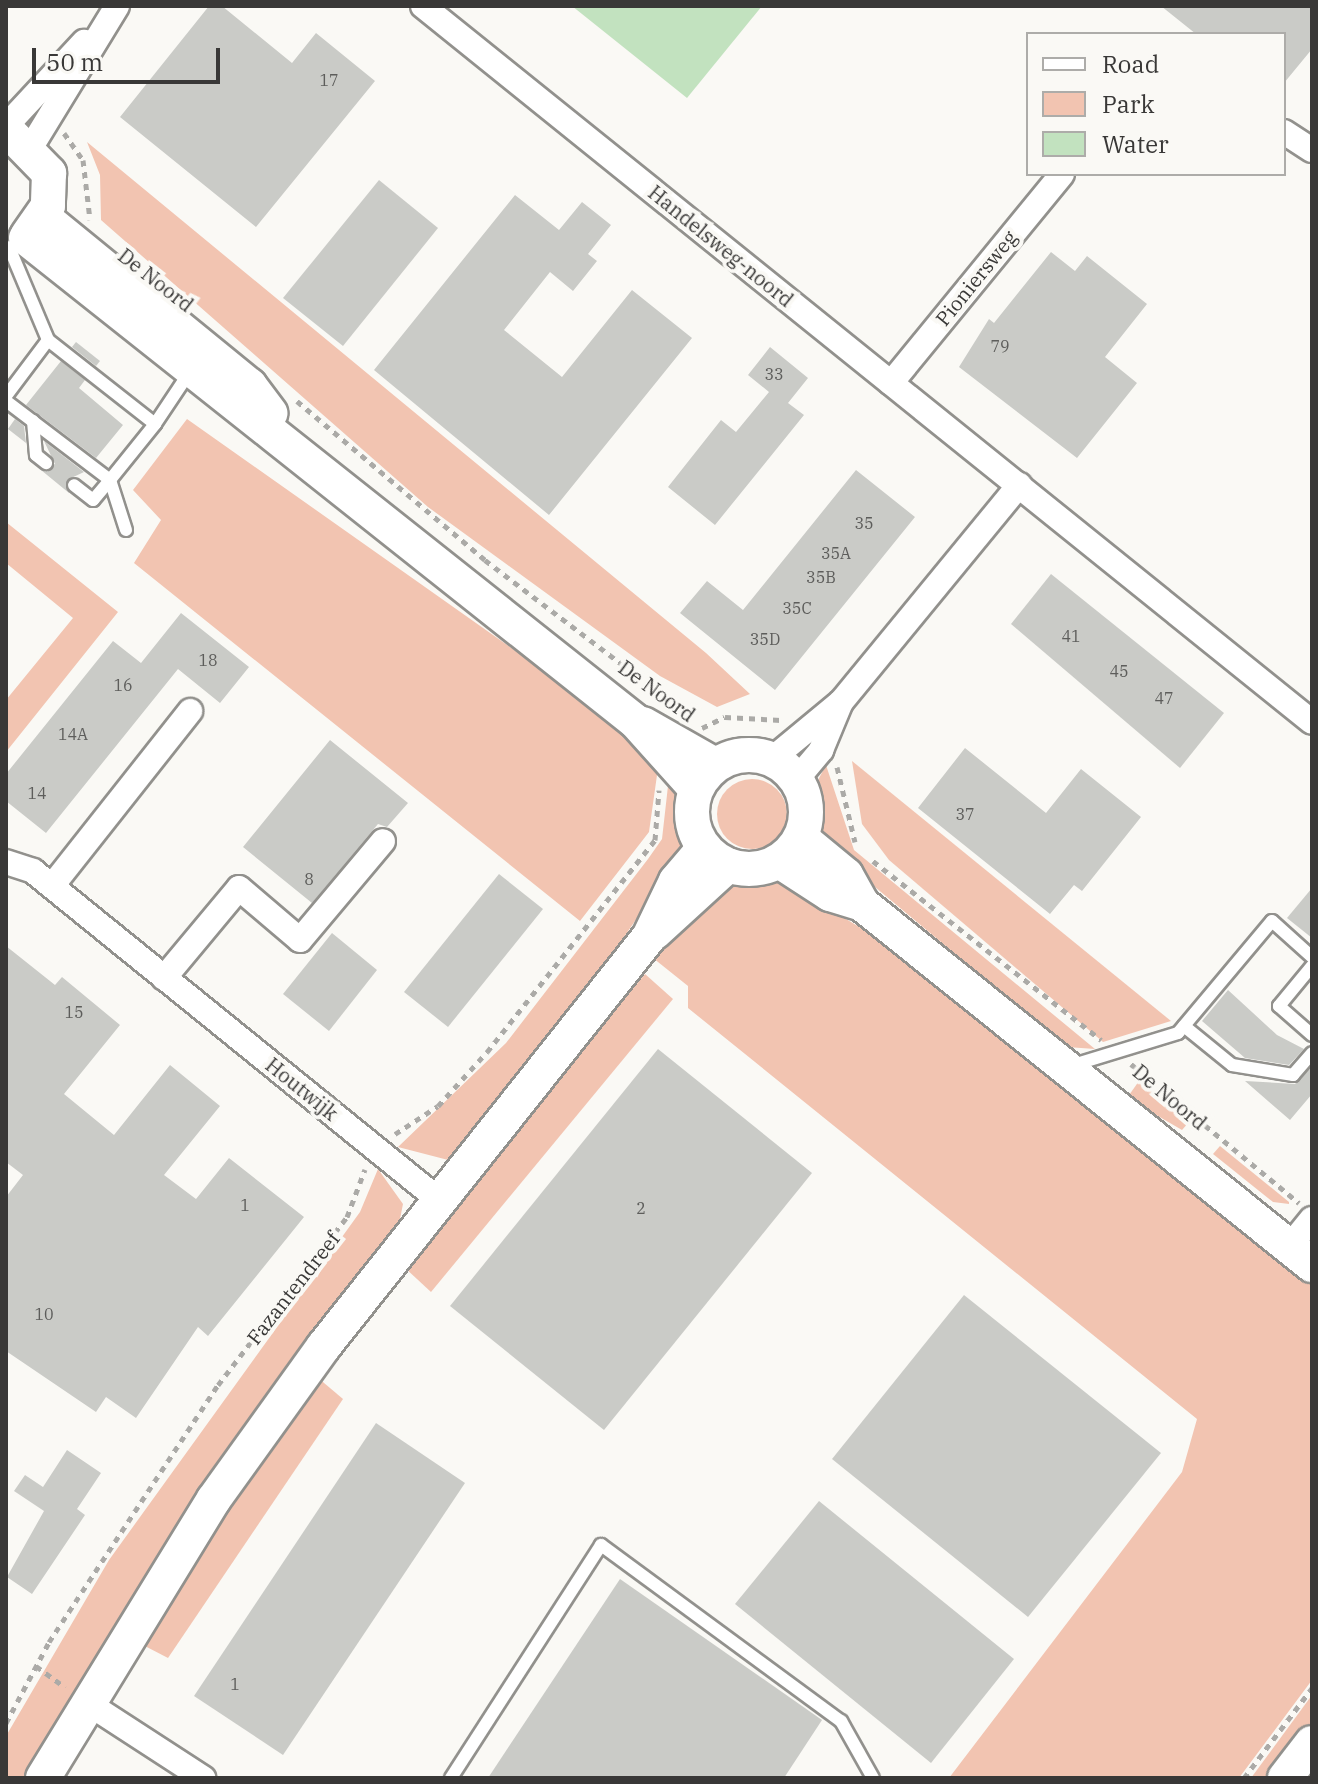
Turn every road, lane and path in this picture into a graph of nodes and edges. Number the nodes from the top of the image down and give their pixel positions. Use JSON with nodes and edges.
{"nodes":[{"id":1,"x":423,"y":6,"type":"edge"},
{"id":2,"x":114,"y":10,"type":"edge"},
{"id":3,"x":1286,"y":133,"type":"edge"},
{"id":4,"x":14,"y":134,"type":"edge"},
{"id":5,"x":1312,"y":150,"type":"edge"},
{"id":6,"x":1060,"y":176,"type":"edge"},
{"id":7,"x":90,"y":224,"type":"dead end"},
{"id":8,"x":100,"y":236,"type":"dead end"},
{"id":9,"x":21,"y":237,"type":"edge"},
{"id":10,"x":48,"y":340,"type":"junction"},
{"id":11,"x":192,"y":355,"type":"junction"},
{"id":12,"x":891,"y":383,"type":"junction"},
{"id":13,"x":292,"y":397,"type":"dead end"},
{"id":14,"x":6,"y":399,"type":"edge"},
{"id":15,"x":33,"y":421,"type":"junction"},
{"id":16,"x":155,"y":424,"type":"junction"},
{"id":17,"x":46,"y":463,"type":"dead end"},
{"id":18,"x":110,"y":480,"type":"junction"},
{"id":19,"x":74,"y":485,"type":"dead end"},
{"id":20,"x":1019,"y":485,"type":"junction"},
{"id":21,"x":126,"y":530,"type":"dead end"},
{"id":22,"x":841,"y":702,"type":"junction"},
{"id":23,"x":190,"y":711,"type":"dead end"},
{"id":24,"x":1312,"y":722,"type":"edge"},
{"id":25,"x":801,"y":731,"type":"junction"},
{"id":26,"x":687,"y":733,"type":"junction"},
{"id":27,"x":821,"y":750,"type":"junction"},
{"id":28,"x":784,"y":769,"type":"junction"},
{"id":29,"x":706,"y":777,"type":"junction"},
{"id":30,"x":383,"y":841,"type":"dead end"},
{"id":31,"x":790,"y":850,"type":"junction"},
{"id":32,"x":860,"y":850,"type":"dead end"},
{"id":33,"x":716,"y":856,"type":"junction"},
{"id":34,"x":868,"y":857,"type":"dead end"},
{"id":35,"x":6,"y":862,"type":"edge"},
{"id":36,"x":52,"y":886,"type":"junction"},
{"id":37,"x":1312,"y":957,"type":"edge"},
{"id":38,"x":1312,"y":966,"type":"edge"},
{"id":39,"x":164,"y":978,"type":"junction"},
{"id":40,"x":1184,"y":1026,"type":"junction"},
{"id":41,"x":1312,"y":1035,"type":"edge"},
{"id":42,"x":1117,"y":1053,"type":"junction"},
{"id":43,"x":1312,"y":1053,"type":"edge"},
{"id":44,"x":1065,"y":1068,"type":"junction"},
{"id":45,"x":379,"y":1151,"type":"junction"},
{"id":46,"x":439,"y":1200,"type":"junction"},
{"id":47,"x":1312,"y":1216,"type":"edge"},
{"id":48,"x":1301,"y":1256,"type":"edge"},
{"id":49,"x":36,"y":1666,"type":"junction"},
{"id":50,"x":1312,"y":1688,"type":"edge"},
{"id":51,"x":86,"y":1702,"type":"junction"},
{"id":52,"x":6,"y":1723,"type":"edge"},
{"id":53,"x":1312,"y":1743,"type":"edge"},
{"id":54,"x":43,"y":1778,"type":"edge"},
{"id":55,"x":203,"y":1778,"type":"edge"},
{"id":56,"x":451,"y":1778,"type":"edge"},
{"id":57,"x":873,"y":1778,"type":"edge"},
{"id":58,"x":1244,"y":1778,"type":"edge"},
{"id":59,"x":1285,"y":1778,"type":"edge"}],
"edges":[{"from":1,"to":12,"type":"street","name":"Handelsweg-noord"},
{"from":2,"to":4,"type":"street"},
{"from":3,"to":5,"type":"street"},
{"from":4,"to":9,"type":"main road"},
{"from":6,"to":12,"type":"street","name":"Pioniersweg"},
{"from":7,"to":8,"type":"path","name":"De Noord"},
{"from":9,"to":10,"type":"lane"},
{"from":9,"to":11,"type":"main road","name":"De Noord"},
{"from":10,"to":14,"type":"lane"},
{"from":10,"to":16,"type":"lane"},
{"from":11,"to":16,"type":"lane"},
{"from":11,"to":26,"type":"main road","name":"De Noord"},
{"from":12,"to":20,"type":"street","name":"Handelsweg-noord"},
{"from":13,"to":26,"type":"path","name":"De Noord"},
{"from":14,"to":15,"type":"lane"},
{"from":15,"to":17,"type":"lane"},
{"from":15,"to":18,"type":"lane"},
{"from":16,"to":18,"type":"lane"},
{"from":18,"to":19,"type":"lane"},
{"from":18,"to":21,"type":"lane"},
{"from":20,"to":22,"type":"street"},
{"from":20,"to":24,"type":"street","name":"Handelsweg-noord"},
{"from":22,"to":25,"type":"street"},
{"from":22,"to":27,"type":"street"},
{"from":23,"to":36,"type":"street"},
{"from":25,"to":26,"type":"path","name":"De Noord"},
{"from":25,"to":28,"type":"street"},
{"from":26,"to":29,"type":"main road","name":"De Noord"},
{"from":26,"to":45,"type":"path","name":"Fazantendreef"},
{"from":27,"to":28,"type":"street"},
{"from":27,"to":32,"type":"path"},
{"from":28,"to":29,"type":"main road"},
{"from":28,"to":31,"type":"main road"},
{"from":29,"to":33,"type":"main road"},
{"from":30,"to":39,"type":"street"},
{"from":31,"to":33,"type":"main road"},
{"from":31,"to":44,"type":"main road","name":"De Noord"},
{"from":33,"to":46,"type":"main road"},
{"from":34,"to":42,"type":"path","name":"De Noord"},
{"from":35,"to":36,"type":"street","name":"Houtwijk"},
{"from":36,"to":39,"type":"street","name":"Houtwijk"},
{"from":37,"to":40,"type":"lane"},
{"from":38,"to":41,"type":"lane"},
{"from":39,"to":45,"type":"street","name":"Houtwijk"},
{"from":40,"to":42,"type":"lane"},
{"from":40,"to":43,"type":"lane"},
{"from":42,"to":44,"type":"lane"},
{"from":42,"to":47,"type":"path","name":"De Noord"},
{"from":44,"to":48,"type":"main road","name":"De Noord"},
{"from":45,"to":46,"type":"street","name":"Houtwijk"},
{"from":45,"to":49,"type":"path","name":"Fazantendreef"},
{"from":46,"to":51,"type":"main road"},
{"from":47,"to":48,"type":"street"},
{"from":49,"to":51,"type":"path"},
{"from":49,"to":52,"type":"path","name":"Fazantendreef"},
{"from":50,"to":58,"type":"path"},
{"from":51,"to":54,"type":"main road"},
{"from":51,"to":55,"type":"street"},
{"from":53,"to":59,"type":"main road"},
{"from":56,"to":57,"type":"lane"}]}
